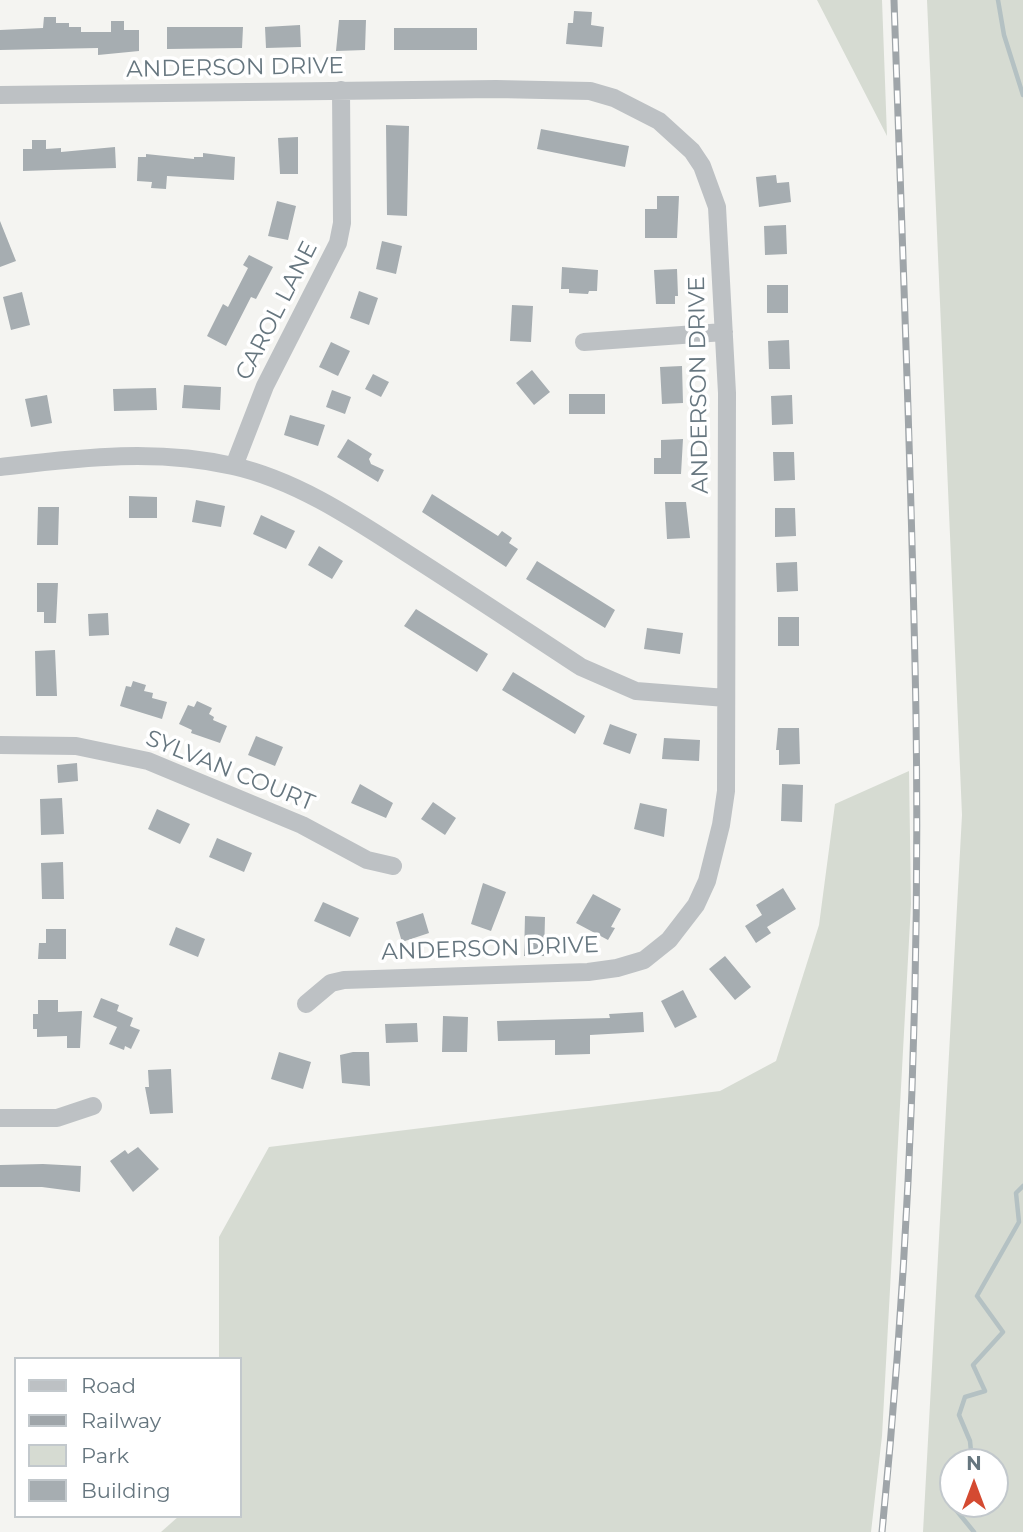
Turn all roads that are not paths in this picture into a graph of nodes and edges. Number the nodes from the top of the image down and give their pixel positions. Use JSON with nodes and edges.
{"nodes":[{"id":1,"x":341,"y":90,"type":"junction"},
{"id":2,"x":0,"y":95,"type":"edge"},
{"id":3,"x":724,"y":332,"type":"junction"},
{"id":4,"x":584,"y":342,"type":"dead end"},
{"id":5,"x":234,"y":466,"type":"junction"},
{"id":6,"x":0,"y":467,"type":"edge"},
{"id":7,"x":726,"y":698,"type":"junction"},
{"id":8,"x":0,"y":745,"type":"edge"},
{"id":9,"x":393,"y":866,"type":"dead end"},
{"id":10,"x":306,"y":1004,"type":"dead end"},
{"id":11,"x":93,"y":1106,"type":"dead end"},
{"id":12,"x":0,"y":1118,"type":"edge"}],
"edges":[{"from":1,"to":2,"type":"street","name":"ANDERSON DRIVE"},
{"from":1,"to":3,"type":"street","name":"ANDERSON DRIVE"},
{"from":1,"to":5,"type":"street","name":"CAROL LANE"},
{"from":3,"to":4,"type":"street"},
{"from":3,"to":7,"type":"street","name":"ANDERSON DRIVE"},
{"from":5,"to":6,"type":"street"},
{"from":5,"to":7,"type":"street"},
{"from":7,"to":10,"type":"street","name":"ANDERSON DRIVE"},
{"from":8,"to":9,"type":"street","name":"SYLVAN COURT"},
{"from":11,"to":12,"type":"street"}]}
